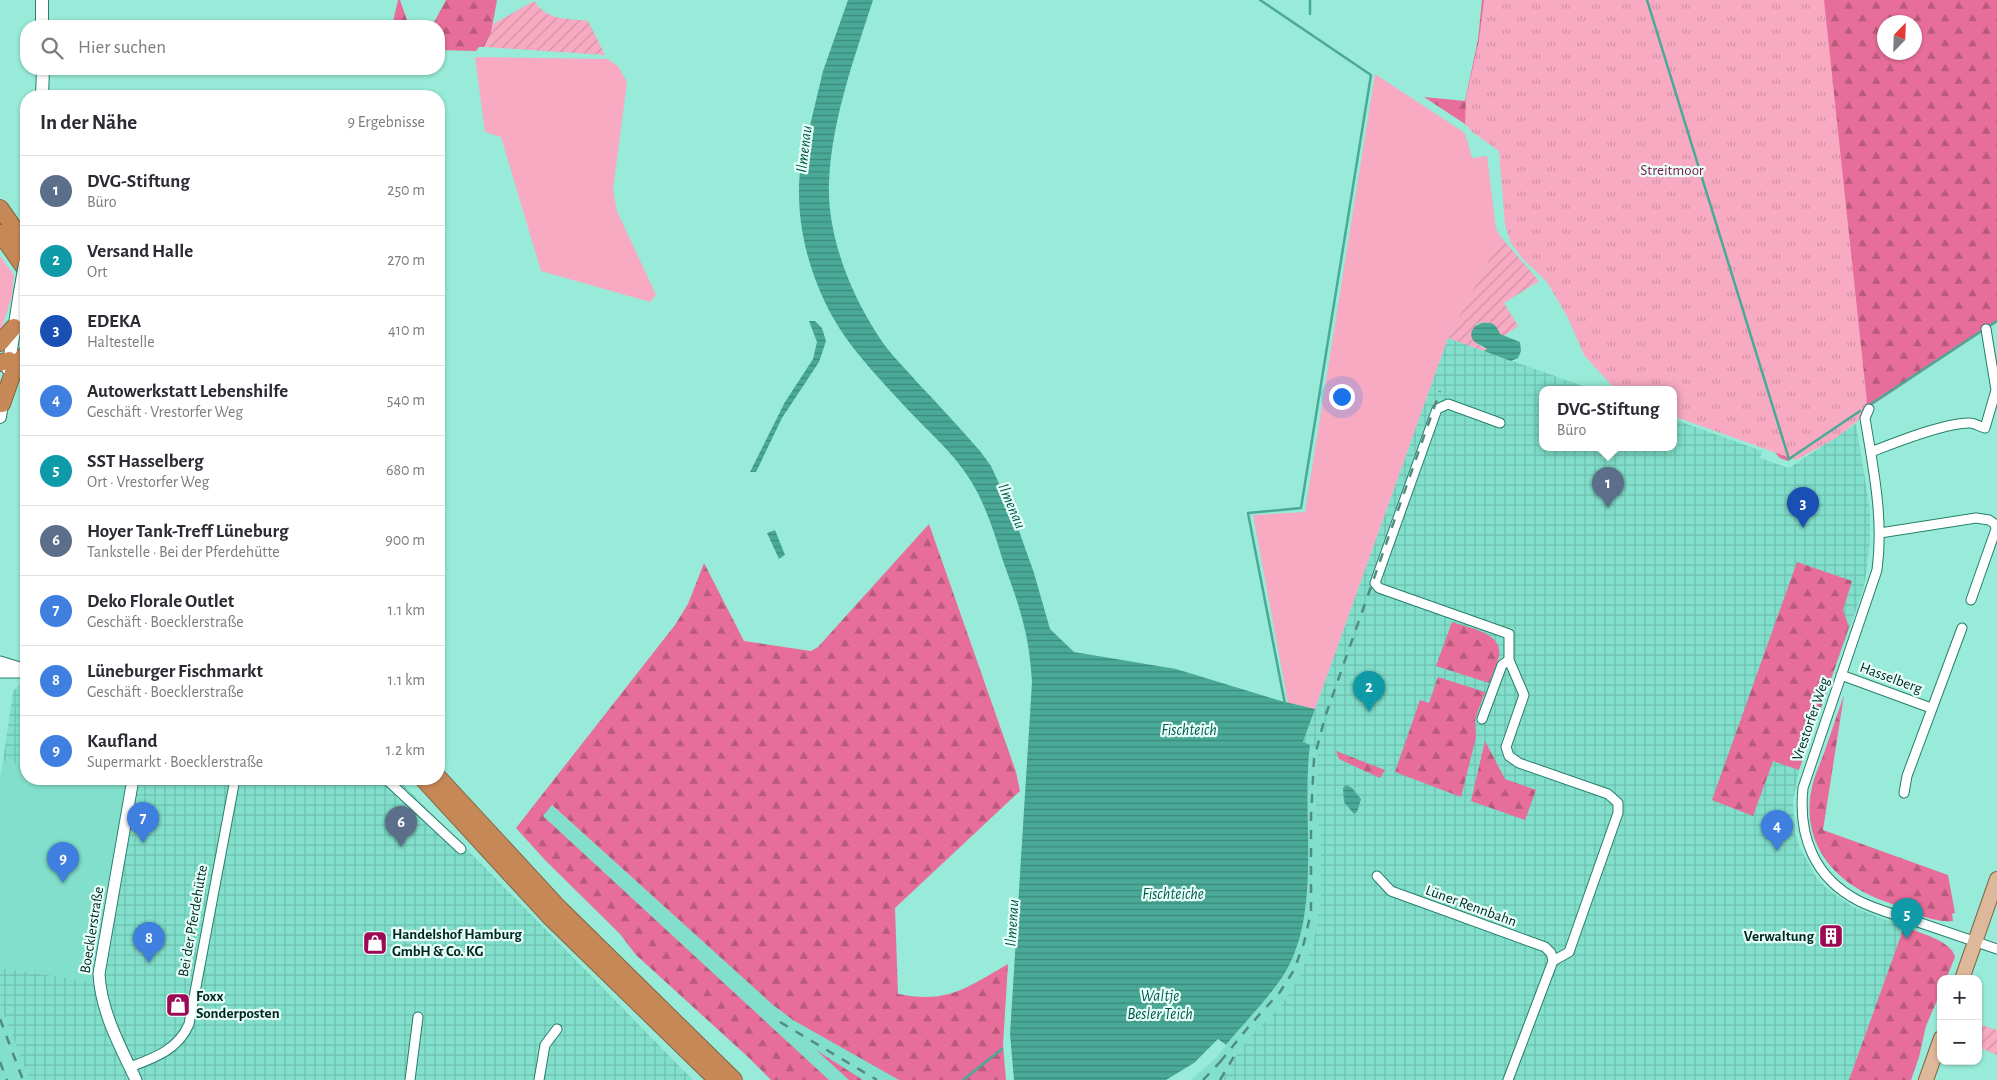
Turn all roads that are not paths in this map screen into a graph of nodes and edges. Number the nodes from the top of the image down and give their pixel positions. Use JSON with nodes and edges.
{"nodes":[{"id":1,"x":42,"y":0,"type":"edge"},
{"id":2,"x":42,"y":20,"type":"edge"},
{"id":3,"x":43,"y":75,"type":"edge"},
{"id":4,"x":42,"y":90,"type":"edge"},
{"id":5,"x":0,"y":208,"type":"edge"},
{"id":6,"x":0,"y":234,"type":"edge"},
{"id":7,"x":20,"y":237,"type":"edge"},
{"id":8,"x":20,"y":262,"type":"edge"},
{"id":9,"x":20,"y":292,"type":"edge"},
{"id":10,"x":14,"y":328,"type":"junction"},
{"id":11,"x":1986,"y":329,"type":"dead end"},
{"id":12,"x":0,"y":343,"type":"edge"},
{"id":13,"x":20,"y":360,"type":"edge"},
{"id":14,"x":5,"y":362,"type":"edge"},
{"id":15,"x":1,"y":399,"type":"edge"},
{"id":16,"x":1869,"y":409,"type":"dead end"},
{"id":17,"x":1500,"y":423,"type":"dead end"},
{"id":18,"x":1870,"y":452,"type":"junction"},
{"id":19,"x":1880,"y":533,"type":"junction"},
{"id":20,"x":1972,"y":600,"type":"dead end"},
{"id":21,"x":1962,"y":628,"type":"dead end"},
{"id":22,"x":1509,"y":660,"type":"junction"},
{"id":23,"x":0,"y":670,"type":"edge"},
{"id":24,"x":20,"y":671,"type":"edge"},
{"id":25,"x":1842,"y":675,"type":"junction"},
{"id":26,"x":1931,"y":708,"type":"junction"},
{"id":27,"x":1482,"y":719,"type":"dead end"},
{"id":28,"x":445,"y":784,"type":"edge"},
{"id":29,"x":132,"y":785,"type":"edge"},
{"id":30,"x":234,"y":785,"type":"edge"},
{"id":31,"x":392,"y":785,"type":"edge"},
{"id":32,"x":428,"y":785,"type":"edge"},
{"id":33,"x":1904,"y":793,"type":"dead end"},
{"id":34,"x":461,"y":849,"type":"dead end"},
{"id":35,"x":1377,"y":876,"type":"dead end"},
{"id":36,"x":1997,"y":879,"type":"edge"},
{"id":37,"x":1975,"y":941,"type":"junction"},
{"id":38,"x":1997,"y":949,"type":"edge"},
{"id":39,"x":1553,"y":961,"type":"junction"},
{"id":40,"x":1963,"y":975,"type":"edge"},
{"id":41,"x":418,"y":1017,"type":"dead end"},
{"id":42,"x":557,"y":1029,"type":"dead end"},
{"id":43,"x":1937,"y":1049,"type":"edge"},
{"id":44,"x":130,"y":1067,"type":"junction"},
{"id":45,"x":136,"y":1080,"type":"edge"},
{"id":46,"x":410,"y":1080,"type":"edge"},
{"id":47,"x":539,"y":1080,"type":"edge"},
{"id":48,"x":717,"y":1080,"type":"edge"},
{"id":49,"x":734,"y":1080,"type":"edge"},
{"id":50,"x":1508,"y":1080,"type":"edge"},
{"id":51,"x":1926,"y":1080,"type":"edge"}],
"edges":[{"from":1,"to":2,"type":"main road"},
{"from":3,"to":4,"type":"main road"},
{"from":5,"to":7,"type":"highway"},
{"from":6,"to":8,"type":"highway"},
{"from":9,"to":10,"type":"main road","bridge":true},
{"from":10,"to":12,"type":"highway"},
{"from":10,"to":14,"type":"main road"},
{"from":11,"to":18,"type":"street"},
{"from":13,"to":15,"type":"highway"},
{"from":14,"to":15,"type":"main road"},
{"from":16,"to":18,"type":"street","name":"Vrestorfer Weg"},
{"from":17,"to":22,"type":"street"},
{"from":18,"to":19,"type":"street","name":"Vrestorfer Weg"},
{"from":19,"to":20,"type":"street"},
{"from":19,"to":25,"type":"street","name":"Vrestorfer Weg"},
{"from":21,"to":26,"type":"street","name":"Hasselberg"},
{"from":22,"to":27,"type":"street"},
{"from":22,"to":39,"type":"street"},
{"from":23,"to":24,"type":"street"},
{"from":25,"to":26,"type":"street","name":"Hasselberg"},
{"from":25,"to":37,"type":"street","name":"Vrestorfer Weg"},
{"from":26,"to":33,"type":"street","name":"Hasselberg"},
{"from":28,"to":49,"type":"highway"},
{"from":29,"to":44,"type":"street","name":"Boecklerstraße"},
{"from":30,"to":44,"type":"street","name":"Bei der Pferdehütte"},
{"from":31,"to":34,"type":"street"},
{"from":32,"to":48,"type":"highway"},
{"from":35,"to":39,"type":"street","name":"Lüner Rennbahn"},
{"from":36,"to":37,"type":"main road"},
{"from":37,"to":38,"type":"street","name":"Vrestorfer Weg"},
{"from":37,"to":40,"type":"main road"},
{"from":39,"to":50,"type":"street"},
{"from":41,"to":46,"type":"street"},
{"from":42,"to":47,"type":"street"},
{"from":43,"to":51,"type":"main road"},
{"from":44,"to":45,"type":"street","name":"Boecklerstraße"}]}
